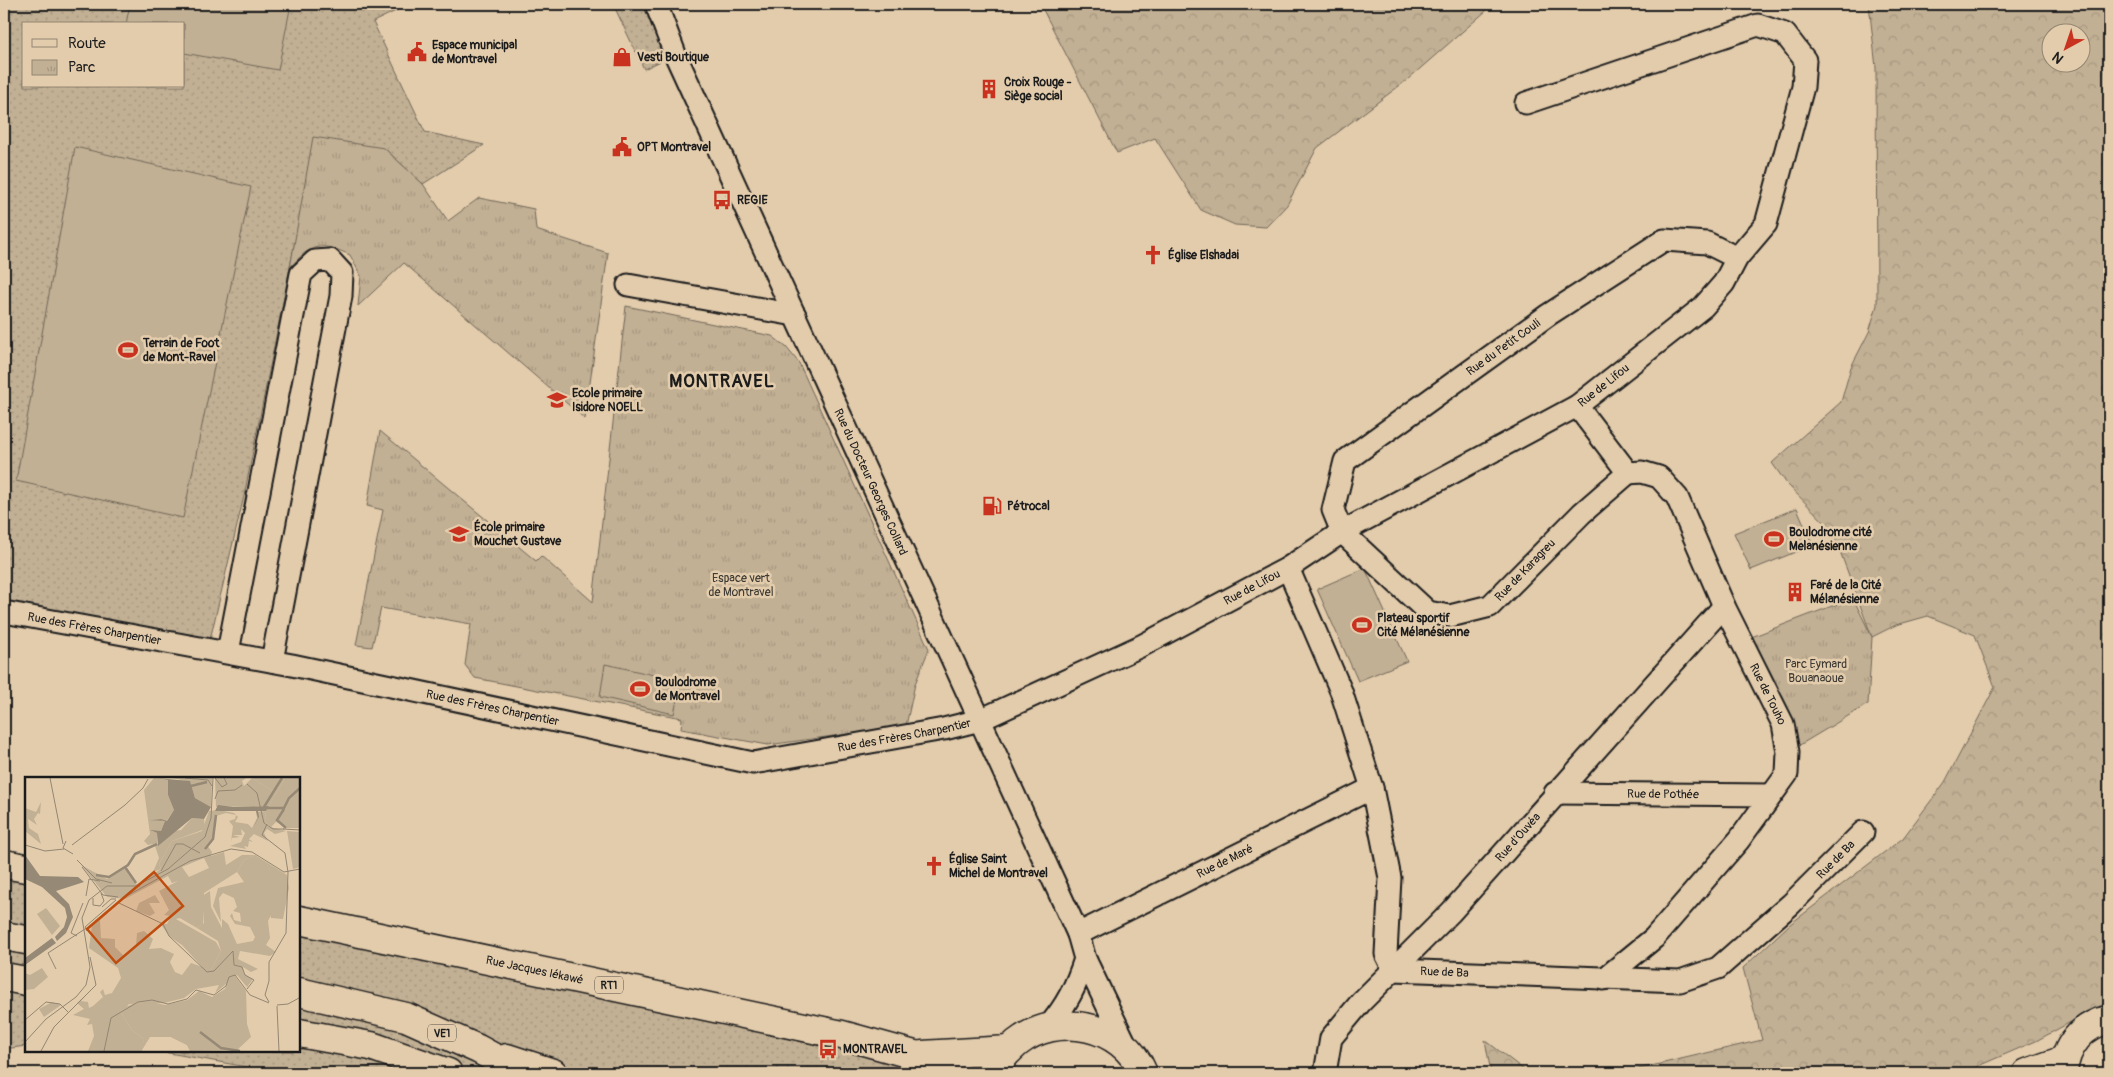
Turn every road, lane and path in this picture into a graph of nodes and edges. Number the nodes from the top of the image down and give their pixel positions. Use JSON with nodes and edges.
{"nodes":[{"id":1,"x":656,"y":4,"type":"edge"},
{"id":2,"x":1526,"y":103,"type":"dead end"},
{"id":3,"x":1738,"y":258,"type":"junction"},
{"id":4,"x":628,"y":284,"type":"dead end"},
{"id":5,"x":794,"y":315,"type":"junction"},
{"id":6,"x":1577,"y":406,"type":"junction"},
{"id":7,"x":1628,"y":473,"type":"junction"},
{"id":8,"x":1342,"y":532,"type":"junction"},
{"id":9,"x":1288,"y":568,"type":"junction"},
{"id":10,"x":1724,"y":606,"type":"junction"},
{"id":11,"x":4,"y":612,"type":"edge"},
{"id":12,"x":228,"y":652,"type":"junction"},
{"id":13,"x":272,"y":661,"type":"junction"},
{"id":14,"x":980,"y":720,"type":"junction"},
{"id":15,"x":1372,"y":788,"type":"junction"},
{"id":16,"x":1555,"y":793,"type":"junction"},
{"id":17,"x":1771,"y":795,"type":"junction"},
{"id":18,"x":1863,"y":832,"type":"dead end"},
{"id":19,"x":4,"y":864,"type":"edge"},
{"id":20,"x":25,"y":868,"type":"edge"},
{"id":21,"x":300,"y":920,"type":"edge"},
{"id":22,"x":1078,"y":934,"type":"junction"},
{"id":23,"x":4,"y":936,"type":"edge"},
{"id":24,"x":25,"y":940,"type":"edge"},
{"id":25,"x":1085,"y":959,"type":"junction"},
{"id":26,"x":1394,"y":970,"type":"junction"},
{"id":27,"x":4,"y":977,"type":"edge"},
{"id":28,"x":1604,"y":979,"type":"junction"},
{"id":29,"x":25,"y":981,"type":"edge"},
{"id":30,"x":4,"y":992,"type":"edge"},
{"id":31,"x":300,"y":992,"type":"edge"},
{"id":32,"x":25,"y":994,"type":"edge"},
{"id":33,"x":2109,"y":1020,"type":"edge"},
{"id":34,"x":1048,"y":1027,"type":"junction"},
{"id":35,"x":300,"y":1032,"type":"edge"},
{"id":36,"x":478,"y":1049,"type":"junction"},
{"id":37,"x":1009,"y":1050,"type":"junction"},
{"id":38,"x":918,"y":1056,"type":"junction"},
{"id":39,"x":1141,"y":1065,"type":"edge"},
{"id":40,"x":2064,"y":1067,"type":"edge"},
{"id":41,"x":448,"y":1073,"type":"edge"},
{"id":42,"x":522,"y":1073,"type":"edge"},
{"id":43,"x":553,"y":1073,"type":"edge"},
{"id":44,"x":956,"y":1073,"type":"edge"},
{"id":45,"x":993,"y":1073,"type":"edge"},
{"id":46,"x":1325,"y":1073,"type":"edge"},
{"id":47,"x":2027,"y":1073,"type":"edge"}],
"edges":[{"from":1,"to":5,"type":"street","name":"Rue du Docteur Georges Collard"},
{"from":2,"to":3,"type":"street","name":"Rue de Lifou"},
{"from":3,"to":6,"type":"street","name":"Rue de Lifou"},
{"from":3,"to":8,"type":"street","name":"Rue du Petit Couli"},
{"from":4,"to":5,"type":"street"},
{"from":5,"to":14,"type":"street","name":"Rue du Docteur Georges Collard"},
{"from":6,"to":7,"type":"street"},
{"from":6,"to":8,"type":"street","name":"Rue de Lifou"},
{"from":7,"to":8,"type":"street","name":"Rue de Karagreu"},
{"from":7,"to":10,"type":"street","name":"Rue de Touho"},
{"from":8,"to":9,"type":"street","name":"Rue de Lifou"},
{"from":9,"to":14,"type":"street","name":"Rue de Lifou"},
{"from":9,"to":15,"type":"street"},
{"from":10,"to":16,"type":"street","name":"Rue d'Ouvéa"},
{"from":10,"to":17,"type":"street","name":"Rue de Touho"},
{"from":11,"to":12,"type":"street","name":"Rue des Frères Charpentier"},
{"from":12,"to":13,"type":"street","name":"Rue des Frères Charpentier"},
{"from":12,"to":13,"type":"street"},
{"from":13,"to":14,"type":"street","name":"Rue des Frères Charpentier"},
{"from":14,"to":22,"type":"street","name":"Rue du Docteur Georges Collard"},
{"from":15,"to":22,"type":"street","name":"Rue de Maré"},
{"from":15,"to":26,"type":"street"},
{"from":16,"to":17,"type":"street","name":"Rue de Pothée"},
{"from":16,"to":26,"type":"street","name":"Rue d'Ouvéa"},
{"from":17,"to":28,"type":"street","name":"Rue de Touho"},
{"from":18,"to":28,"type":"street","name":"Rue de Ba"},
{"from":19,"to":20,"type":"main road"},
{"from":21,"to":38,"type":"main road","name":"Rue Jacques Iékawé","number":"RT1"},
{"from":22,"to":25,"type":"street","name":"Rue du Docteur Georges Collard"},
{"from":23,"to":24,"type":"main road"},
{"from":25,"to":34,"type":"street"},
{"from":25,"to":39,"type":"street","name":"Rue du Docteur Georges Collard"},
{"from":26,"to":28,"type":"street","name":"Rue de Ba"},
{"from":26,"to":46,"type":"street","name":"Rue d'Ouvéa"},
{"from":27,"to":29,"type":"main road"},
{"from":30,"to":32,"type":"main road"},
{"from":31,"to":36,"type":"main road","number":"VE1"},
{"from":33,"to":40,"type":"main road"},
{"from":34,"to":37,"type":"main road"},
{"from":34,"to":39,"type":"main road"},
{"from":35,"to":41,"type":"main road"},
{"from":36,"to":42,"type":"main road"},
{"from":36,"to":43,"type":"main road"},
{"from":37,"to":38,"type":"main road","name":"Rue Jacques Iékawé","number":"RT1"},
{"from":37,"to":45,"type":"main road"},
{"from":38,"to":44,"type":"main road","name":"Rue Jacques Iékawé","number":"RT1"},
{"from":40,"to":47,"type":"main road"}]}
